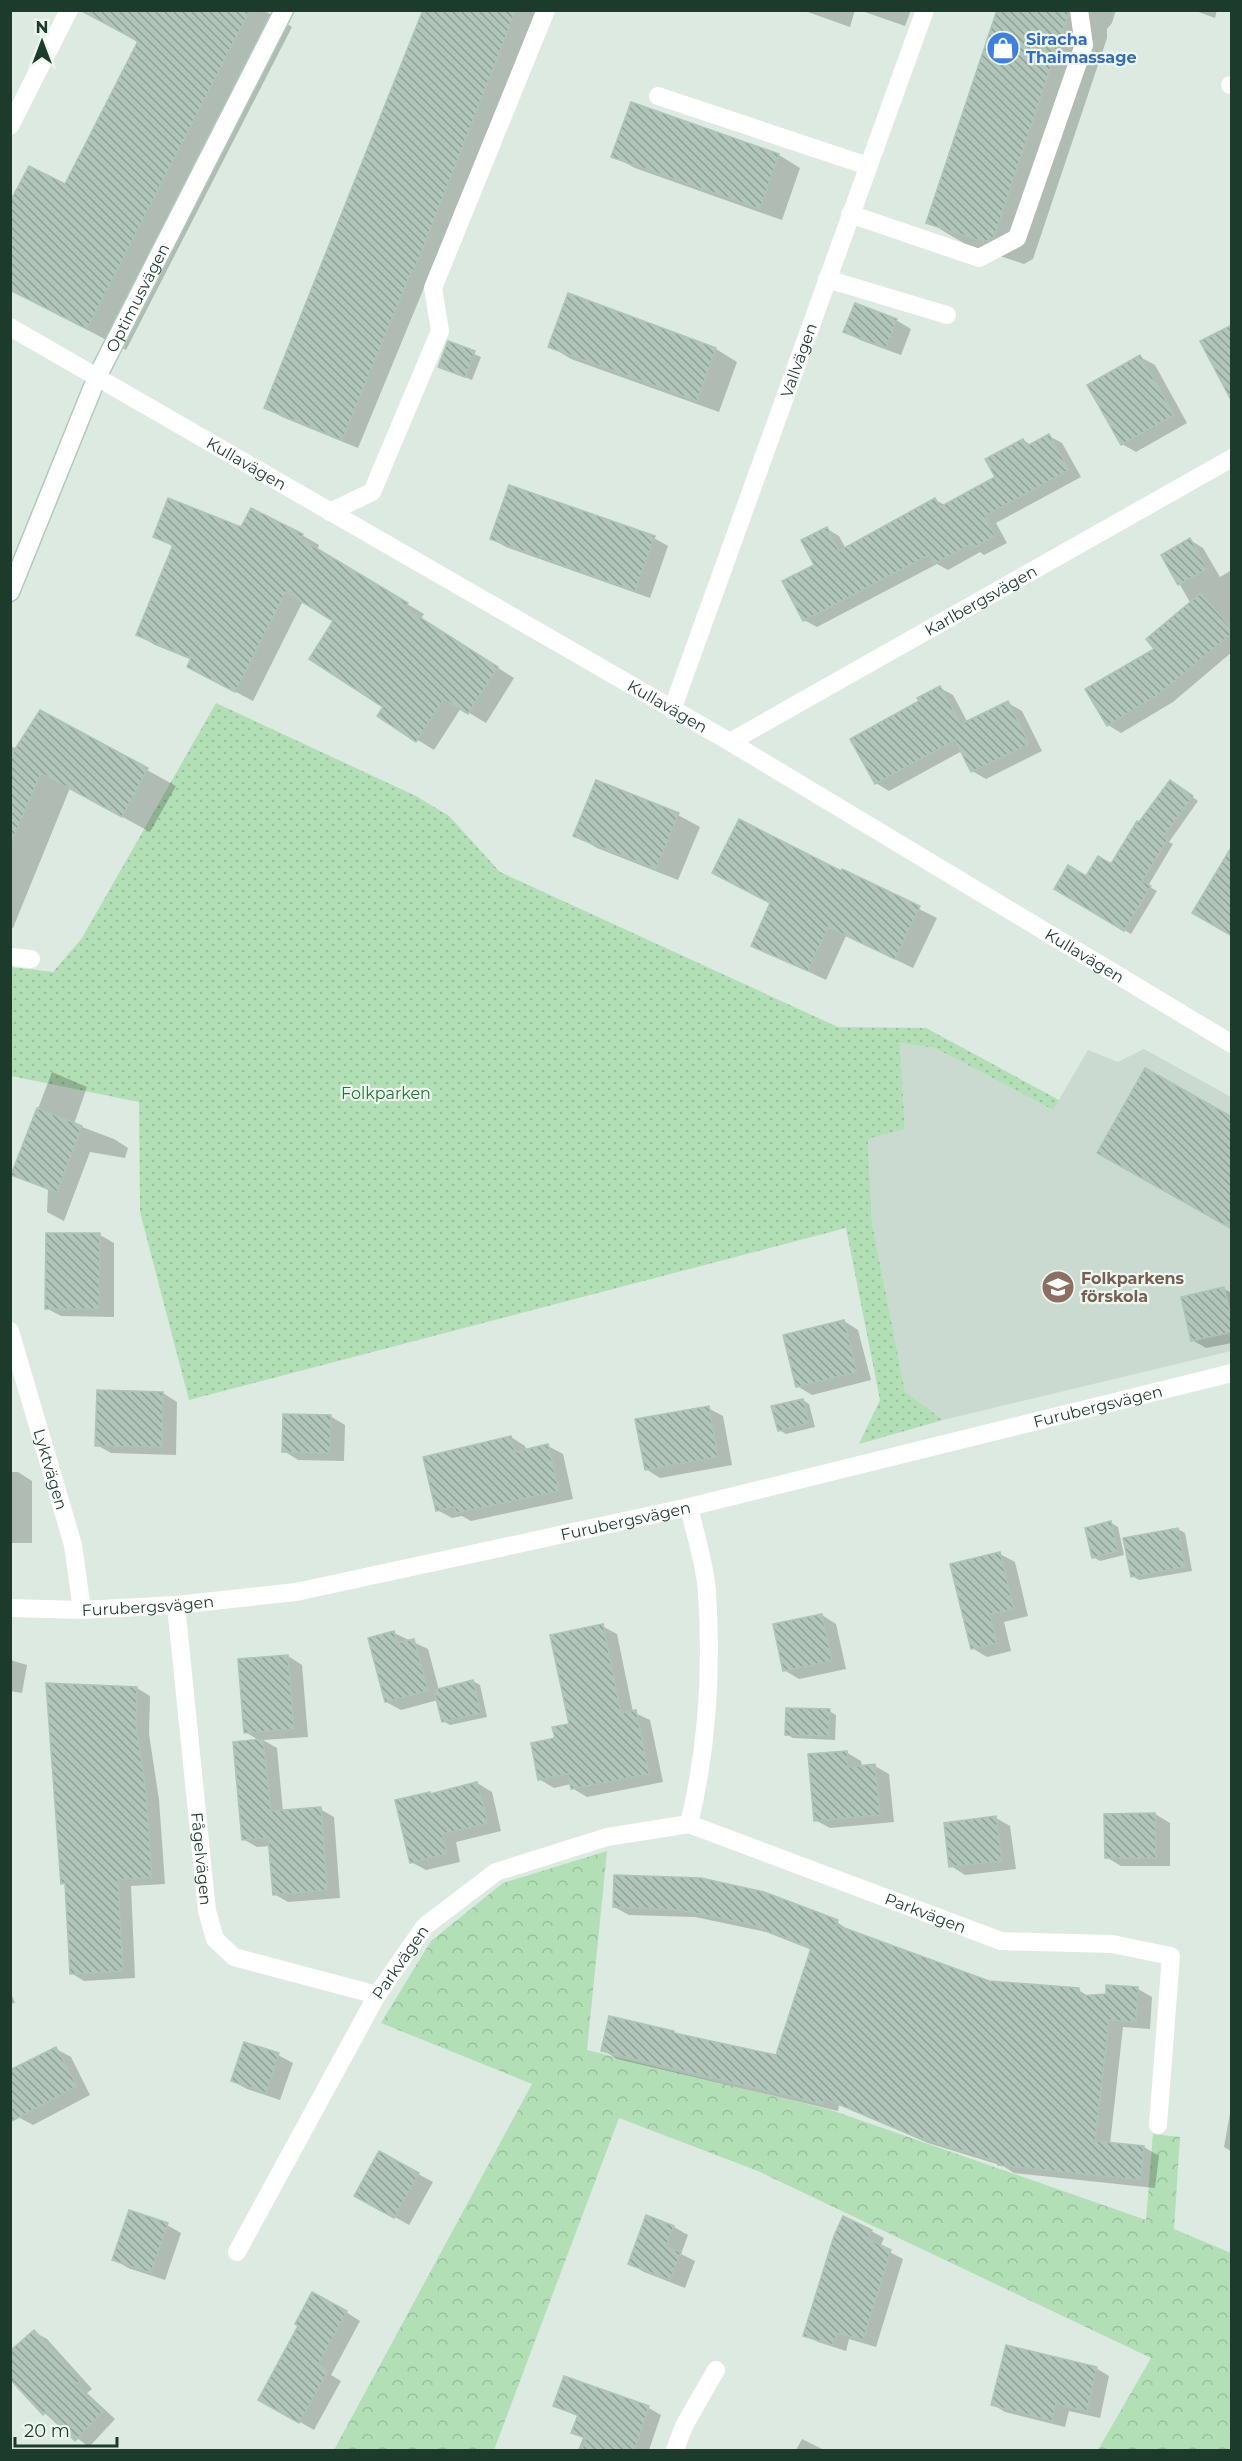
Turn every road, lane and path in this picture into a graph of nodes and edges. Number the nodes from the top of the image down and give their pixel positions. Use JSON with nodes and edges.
{"nodes":[{"id":1,"x":69,"y":10,"type":"edge"},
{"id":2,"x":284,"y":10,"type":"edge"},
{"id":3,"x":546,"y":10,"type":"edge"},
{"id":4,"x":925,"y":10,"type":"edge"},
{"id":5,"x":1079,"y":10,"type":"edge"},
{"id":6,"x":658,"y":96,"type":"dead end"},
{"id":7,"x":10,"y":126,"type":"edge"},
{"id":8,"x":868,"y":166,"type":"junction"},
{"id":9,"x":850,"y":214,"type":"junction"},
{"id":10,"x":827,"y":279,"type":"junction"},
{"id":11,"x":947,"y":315,"type":"dead end"},
{"id":12,"x":10,"y":327,"type":"edge"},
{"id":13,"x":97,"y":377,"type":"junction"},
{"id":14,"x":1232,"y":458,"type":"edge"},
{"id":15,"x":330,"y":512,"type":"junction"},
{"id":16,"x":10,"y":592,"type":"edge"},
{"id":17,"x":672,"y":710,"type":"junction"},
{"id":18,"x":730,"y":742,"type":"junction"},
{"id":19,"x":10,"y":957,"type":"edge"},
{"id":20,"x":31,"y":959,"type":"dead end"},
{"id":21,"x":1232,"y":1044,"type":"edge"},
{"id":22,"x":10,"y":1331,"type":"edge"},
{"id":23,"x":1232,"y":1373,"type":"edge"},
{"id":24,"x":689,"y":1507,"type":"junction"},
{"id":25,"x":176,"y":1605,"type":"junction"},
{"id":26,"x":10,"y":1608,"type":"edge"},
{"id":27,"x":82,"y":1610,"type":"junction"},
{"id":28,"x":689,"y":1824,"type":"junction"},
{"id":29,"x":377,"y":1995,"type":"junction"},
{"id":30,"x":1158,"y":2125,"type":"dead end"},
{"id":31,"x":237,"y":2252,"type":"dead end"},
{"id":32,"x":716,"y":2370,"type":"dead end"},
{"id":33,"x":675,"y":2451,"type":"edge"}],
"edges":[{"from":1,"to":7,"type":"street"},
{"from":2,"to":13,"type":"street","name":"Optimusvägen"},
{"from":3,"to":15,"type":"street"},
{"from":4,"to":8,"type":"street","name":"Vallvägen"},
{"from":5,"to":9,"type":"street"},
{"from":6,"to":8,"type":"street"},
{"from":8,"to":9,"type":"street","name":"Vallvägen"},
{"from":9,"to":10,"type":"street","name":"Vallvägen"},
{"from":10,"to":11,"type":"street"},
{"from":10,"to":17,"type":"street","name":"Vallvägen"},
{"from":12,"to":13,"type":"street","name":"Kullavägen"},
{"from":13,"to":15,"type":"street","name":"Kullavägen"},
{"from":13,"to":16,"type":"street","name":"Optimusvägen"},
{"from":14,"to":18,"type":"street","name":"Karlbergsvägen"},
{"from":15,"to":17,"type":"street","name":"Kullavägen"},
{"from":17,"to":18,"type":"street","name":"Kullavägen"},
{"from":18,"to":21,"type":"street","name":"Kullavägen"},
{"from":19,"to":20,"type":"street"},
{"from":22,"to":27,"type":"street","name":"Lyktvägen"},
{"from":23,"to":24,"type":"street","name":"Furubergsvägen"},
{"from":24,"to":25,"type":"street","name":"Furubergsvägen"},
{"from":24,"to":28,"type":"street"},
{"from":25,"to":27,"type":"street","name":"Furubergsvägen"},
{"from":25,"to":29,"type":"street","name":"Fågelvägen"},
{"from":26,"to":27,"type":"street","name":"Furubergsvägen"},
{"from":28,"to":29,"type":"street","name":"Parkvägen"},
{"from":28,"to":30,"type":"street","name":"Parkvägen"},
{"from":29,"to":31,"type":"street","name":"Parkvägen"},
{"from":32,"to":33,"type":"street"}]}
